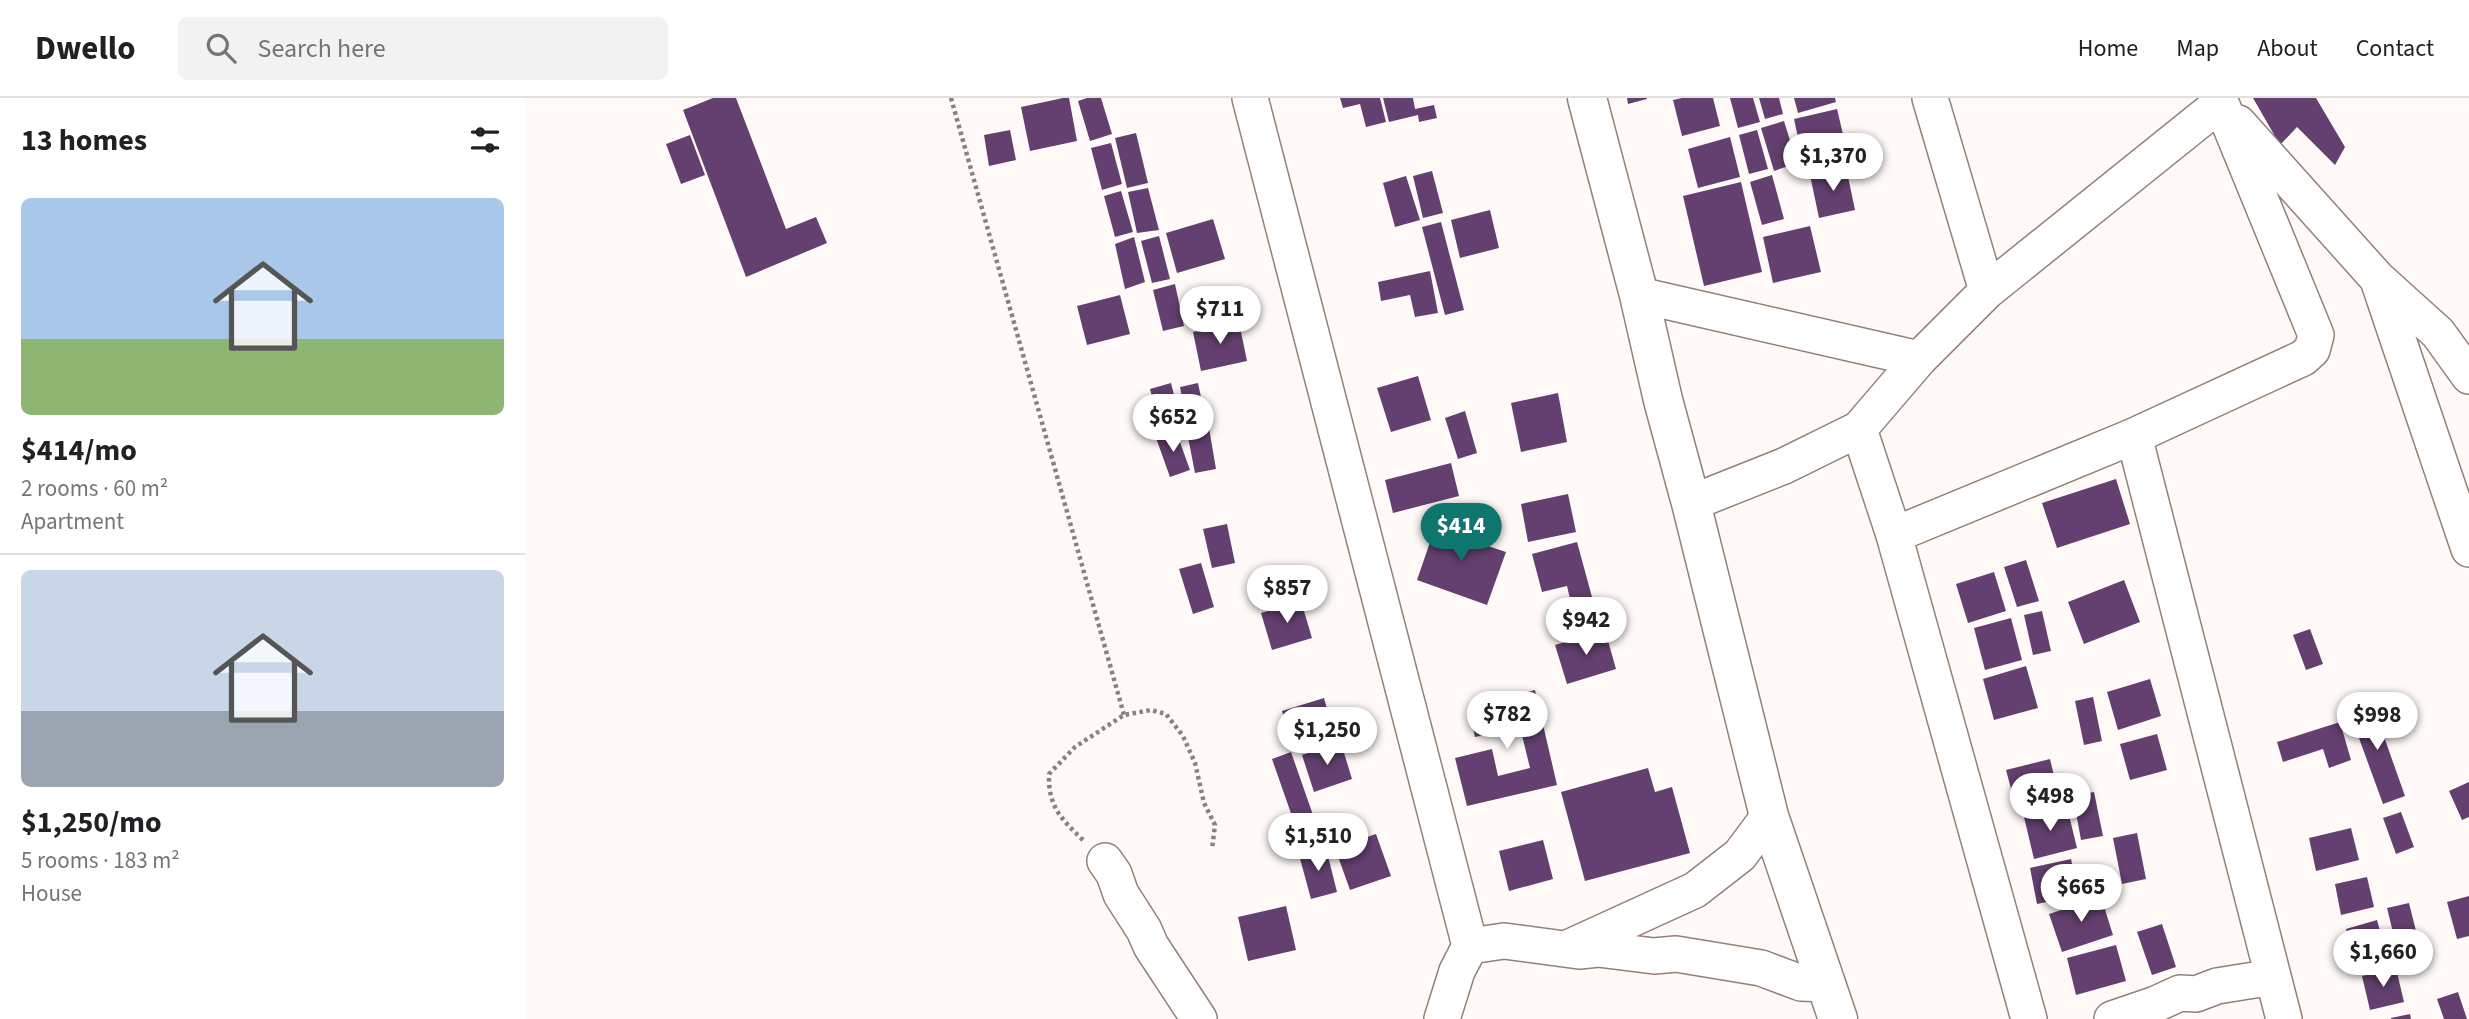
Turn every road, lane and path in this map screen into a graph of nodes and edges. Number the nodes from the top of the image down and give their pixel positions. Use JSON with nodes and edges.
{"nodes":[{"id":1,"x":951,"y":98,"type":"edge"},
{"id":2,"x":1250,"y":98,"type":"edge"},
{"id":3,"x":1587,"y":98,"type":"edge"},
{"id":4,"x":1930,"y":98,"type":"edge"},
{"id":5,"x":2219,"y":101,"type":"edge"},
{"id":6,"x":2377,"y":278,"type":"junction"},
{"id":7,"x":1987,"y":291,"type":"junction"},
{"id":8,"x":1639,"y":296,"type":"junction"},
{"id":9,"x":1919,"y":359,"type":"junction"},
{"id":10,"x":2469,"y":376,"type":"edge"},
{"id":11,"x":1860,"y":429,"type":"junction"},
{"id":12,"x":2134,"y":436,"type":"junction"},
{"id":13,"x":1691,"y":503,"type":"junction"},
{"id":14,"x":1893,"y":534,"type":"junction"},
{"id":15,"x":2469,"y":549,"type":"edge"},
{"id":16,"x":1125,"y":715,"type":"junction"},
{"id":17,"x":1769,"y":816,"type":"junction"},
{"id":18,"x":1212,"y":849,"type":"dead end"},
{"id":19,"x":1105,"y":861,"type":"joint"},
{"id":20,"x":1471,"y":946,"type":"junction"},
{"id":21,"x":1565,"y":949,"type":"junction"},
{"id":22,"x":2273,"y":977,"type":"junction"},
{"id":23,"x":1832,"y":1001,"type":"edge"},
{"id":24,"x":1199,"y":1019,"type":"edge"},
{"id":25,"x":1442,"y":1019,"type":"edge"},
{"id":26,"x":2029,"y":1019,"type":"edge"},
{"id":27,"x":2112,"y":1019,"type":"edge"},
{"id":28,"x":2284,"y":1019,"type":"edge"}],
"edges":[{"from":1,"to":16,"type":"path"},
{"from":2,"to":20,"type":"street"},
{"from":3,"to":8,"type":"street"},
{"from":4,"to":7,"type":"street"},
{"from":5,"to":6,"type":"street"},
{"from":5,"to":7,"type":"street"},
{"from":5,"to":12,"type":"street"},
{"from":6,"to":10,"type":"street"},
{"from":6,"to":15,"type":"street"},
{"from":7,"to":9,"type":"street"},
{"from":8,"to":9,"type":"street"},
{"from":8,"to":13,"type":"street"},
{"from":9,"to":11,"type":"street"},
{"from":11,"to":13,"type":"street"},
{"from":11,"to":14,"type":"street"},
{"from":12,"to":14,"type":"street"},
{"from":12,"to":22,"type":"street"},
{"from":13,"to":17,"type":"street"},
{"from":14,"to":26,"type":"street"},
{"from":16,"to":18,"type":"path"},
{"from":16,"to":19,"type":"path"},
{"from":17,"to":21,"type":"street"},
{"from":17,"to":23,"type":"street"},
{"from":19,"to":24,"type":"street"},
{"from":20,"to":21,"type":"street"},
{"from":20,"to":25,"type":"street"},
{"from":21,"to":23,"type":"street"},
{"from":22,"to":27,"type":"street"},
{"from":22,"to":28,"type":"street"}]}
